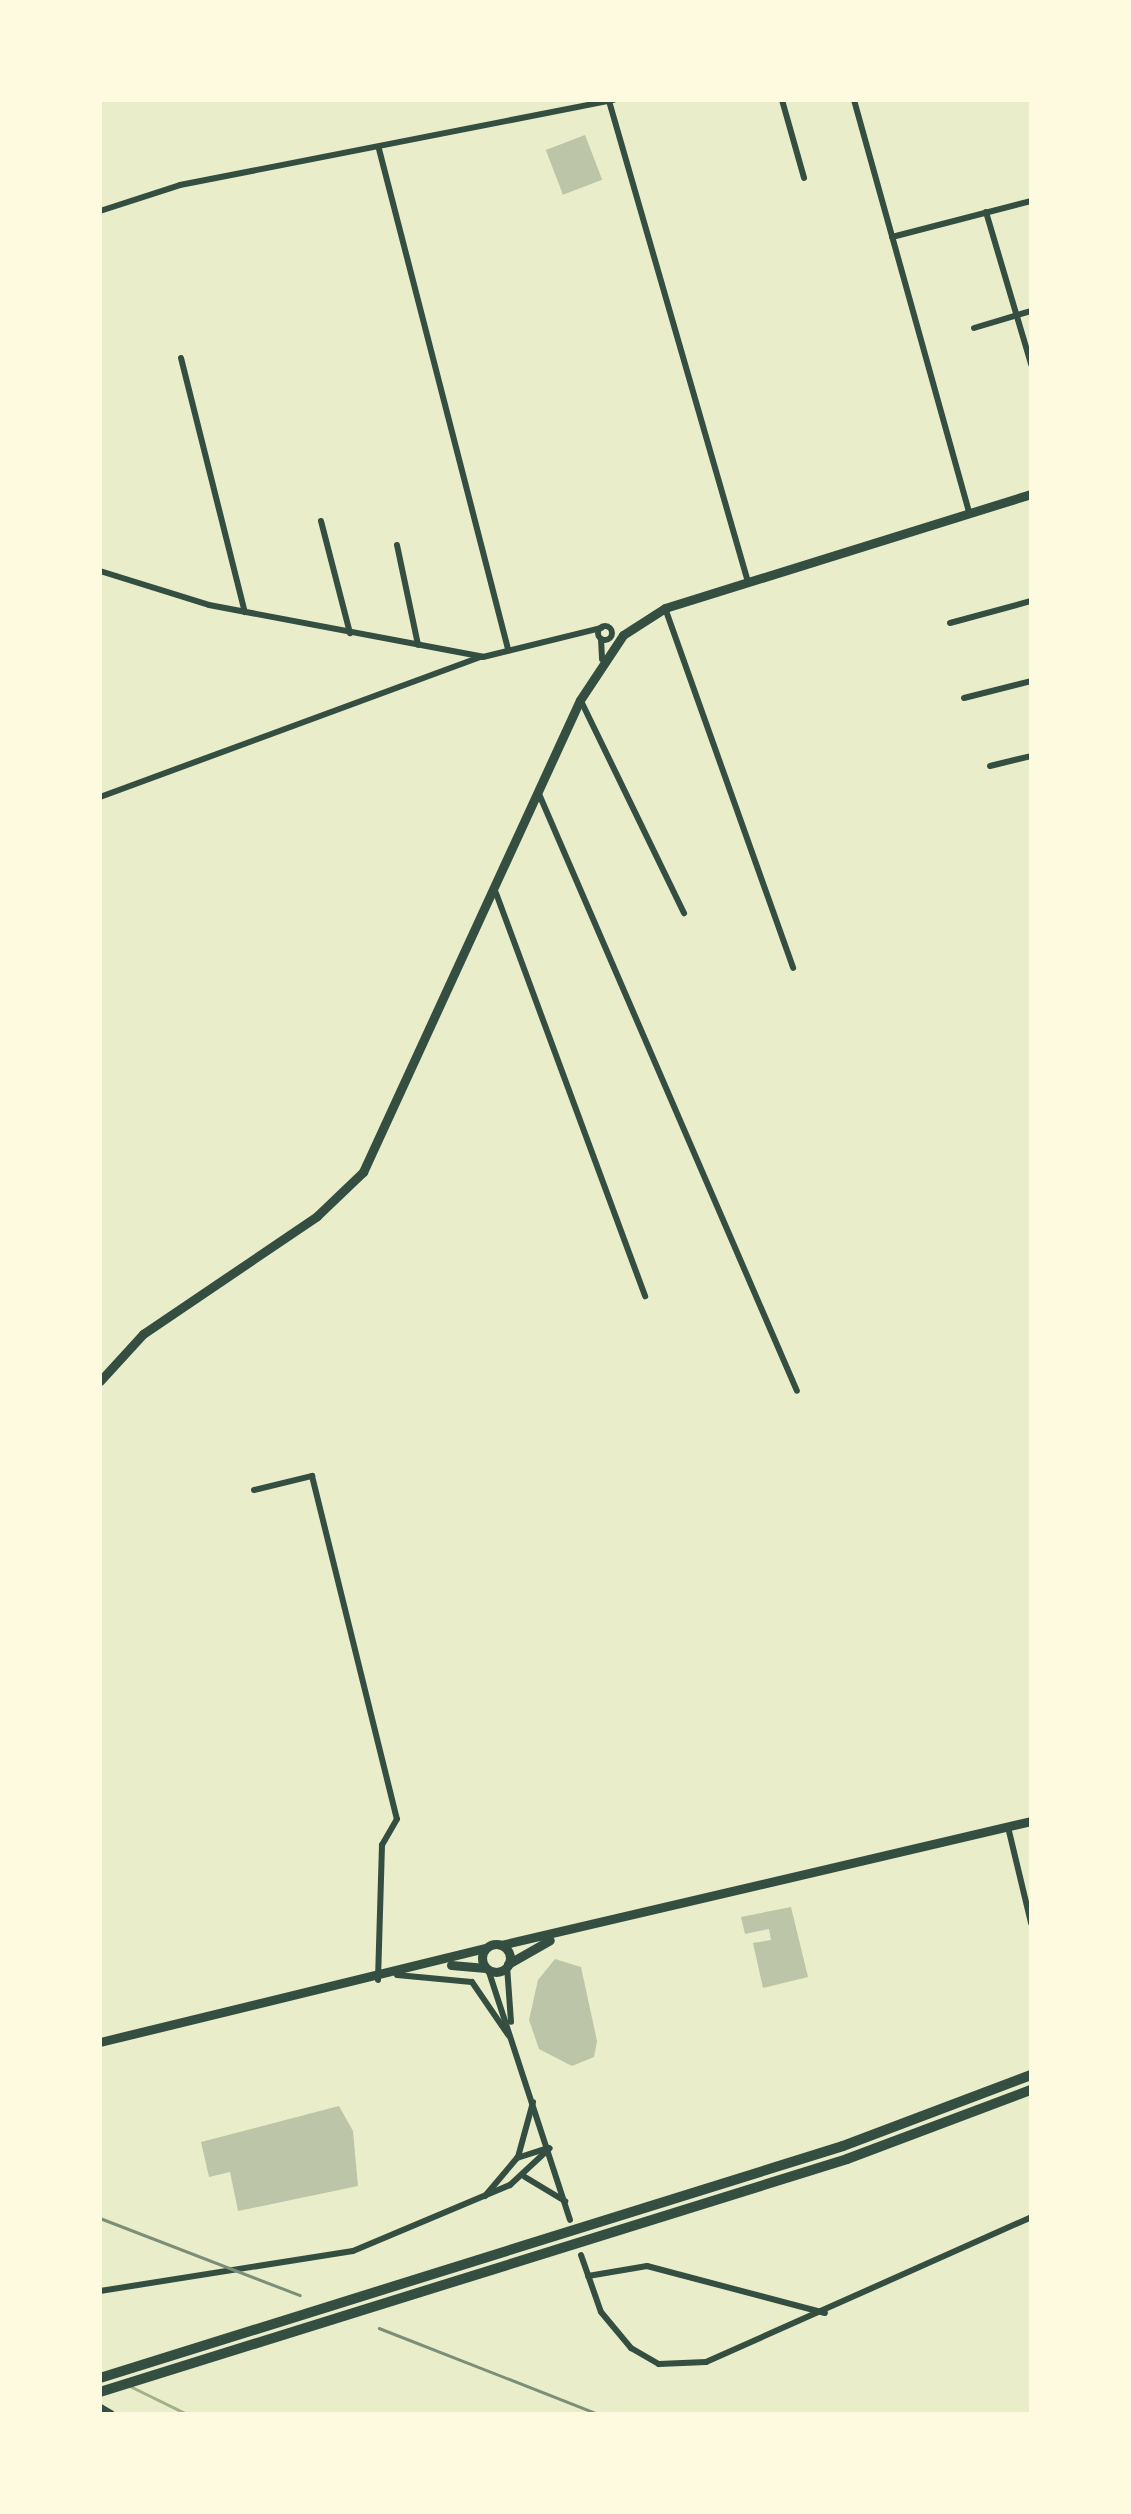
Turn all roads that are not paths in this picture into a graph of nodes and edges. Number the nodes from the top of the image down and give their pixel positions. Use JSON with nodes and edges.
{"nodes":[{"id":1,"x":782,"y":100,"type":"edge"},
{"id":2,"x":854,"y":100,"type":"edge"},
{"id":3,"x":611,"y":101,"type":"edge"},
{"id":4,"x":379,"y":149,"type":"junction"},
{"id":5,"x":804,"y":178,"type":"dead end"},
{"id":6,"x":1031,"y":201,"type":"edge"},
{"id":7,"x":100,"y":211,"type":"edge"},
{"id":8,"x":986,"y":212,"type":"junction"},
{"id":9,"x":892,"y":237,"type":"junction"},
{"id":10,"x":1031,"y":311,"type":"edge"},
{"id":11,"x":1017,"y":315,"type":"junction"},
{"id":12,"x":974,"y":328,"type":"dead end"},
{"id":13,"x":181,"y":358,"type":"dead end"},
{"id":14,"x":1031,"y":364,"type":"edge"},
{"id":15,"x":1031,"y":494,"type":"edge"},
{"id":16,"x":969,"y":513,"type":"junction"},
{"id":17,"x":321,"y":521,"type":"dead end"},
{"id":18,"x":398,"y":545,"type":"dead end"},
{"id":19,"x":100,"y":571,"type":"edge"},
{"id":20,"x":748,"y":582,"type":"junction"},
{"id":21,"x":1031,"y":600,"type":"edge"},
{"id":22,"x":665,"y":608,"type":"junction"},
{"id":23,"x":245,"y":612,"type":"junction"},
{"id":24,"x":950,"y":623,"type":"dead end"},
{"id":25,"x":634,"y":626,"type":"junction"},
{"id":26,"x":605,"y":628,"type":"junction"},
{"id":27,"x":350,"y":634,"type":"junction"},
{"id":28,"x":418,"y":646,"type":"junction"},
{"id":29,"x":508,"y":650,"type":"junction"},
{"id":30,"x":482,"y":657,"type":"junction"},
{"id":31,"x":602,"y":659,"type":"junction"},
{"id":32,"x":1031,"y":681,"type":"edge"},
{"id":33,"x":964,"y":698,"type":"dead end"},
{"id":34,"x":580,"y":700,"type":"junction"},
{"id":35,"x":1031,"y":756,"type":"edge"},
{"id":36,"x":990,"y":766,"type":"dead end"},
{"id":37,"x":539,"y":794,"type":"junction"},
{"id":38,"x":100,"y":797,"type":"edge"},
{"id":39,"x":496,"y":893,"type":"junction"},
{"id":40,"x":684,"y":913,"type":"dead end"},
{"id":41,"x":792,"y":968,"type":"dead end"},
{"id":42,"x":645,"y":1296,"type":"dead end"},
{"id":43,"x":100,"y":1381,"type":"edge"},
{"id":44,"x":797,"y":1391,"type":"dead end"},
{"id":45,"x":254,"y":1490,"type":"dead end"},
{"id":46,"x":1031,"y":1821,"type":"edge"},
{"id":47,"x":1008,"y":1826,"type":"junction"},
{"id":48,"x":1031,"y":1923,"type":"edge"},
{"id":49,"x":557,"y":1937,"type":"junction"},
{"id":50,"x":501,"y":1945,"type":"junction"},
{"id":51,"x":486,"y":1948,"type":"junction"},
{"id":52,"x":443,"y":1964,"type":"junction"},
{"id":53,"x":507,"y":1965,"type":"junction"},
{"id":54,"x":487,"y":1969,"type":"junction"},
{"id":55,"x":397,"y":1975,"type":"junction"},
{"id":56,"x":378,"y":1980,"type":"junction"},
{"id":57,"x":100,"y":2042,"type":"edge"},
{"id":58,"x":516,"y":2043,"type":"junction"},
{"id":59,"x":1031,"y":2075,"type":"edge"},
{"id":60,"x":1031,"y":2090,"type":"edge"},
{"id":61,"x":534,"y":2097,"type":"junction"},
{"id":62,"x":550,"y":2148,"type":"junction"},
{"id":63,"x":518,"y":2158,"type":"junction"},
{"id":64,"x":524,"y":2176,"type":"junction"},
{"id":65,"x":484,"y":2197,"type":"junction"},
{"id":66,"x":564,"y":2201,"type":"junction"},
{"id":67,"x":1031,"y":2218,"type":"edge"},
{"id":68,"x":570,"y":2220,"type":"dead end"},
{"id":69,"x":581,"y":2255,"type":"dead end"},
{"id":70,"x":588,"y":2276,"type":"junction"},
{"id":71,"x":100,"y":2290,"type":"edge"},
{"id":72,"x":827,"y":2313,"type":"junction"},
{"id":73,"x":100,"y":2378,"type":"edge"},
{"id":74,"x":100,"y":2392,"type":"edge"},
{"id":75,"x":100,"y":2408,"type":"edge"},
{"id":76,"x":110,"y":2414,"type":"edge"}],
"edges":[{"from":1,"to":5,"type":"street"},
{"from":2,"to":9,"type":"street"},
{"from":3,"to":4,"type":"street"},
{"from":3,"to":20,"type":"street"},
{"from":4,"to":7,"type":"street"},
{"from":4,"to":29,"type":"street"},
{"from":6,"to":8,"type":"street"},
{"from":8,"to":9,"type":"street"},
{"from":8,"to":11,"type":"street"},
{"from":9,"to":16,"type":"street"},
{"from":10,"to":11,"type":"street"},
{"from":11,"to":12,"type":"street"},
{"from":11,"to":14,"type":"street"},
{"from":13,"to":23,"type":"street"},
{"from":15,"to":16,"type":"main road"},
{"from":16,"to":20,"type":"main road"},
{"from":17,"to":27,"type":"street"},
{"from":18,"to":28,"type":"street"},
{"from":19,"to":23,"type":"street"},
{"from":20,"to":22,"type":"main road"},
{"from":21,"to":24,"type":"street"},
{"from":22,"to":25,"type":"main road"},
{"from":22,"to":41,"type":"street"},
{"from":23,"to":27,"type":"street"},
{"from":25,"to":26,"type":"street"},
{"from":25,"to":31,"type":"main road"},
{"from":26,"to":29,"type":"street"},
{"from":26,"to":31,"type":"street"},
{"from":27,"to":28,"type":"street"},
{"from":28,"to":30,"type":"street"},
{"from":29,"to":30,"type":"street"},
{"from":30,"to":38,"type":"street"},
{"from":31,"to":34,"type":"main road"},
{"from":32,"to":33,"type":"street"},
{"from":34,"to":37,"type":"main road"},
{"from":34,"to":40,"type":"street"},
{"from":35,"to":36,"type":"street"},
{"from":37,"to":39,"type":"main road"},
{"from":37,"to":44,"type":"street"},
{"from":39,"to":42,"type":"street"},
{"from":39,"to":43,"type":"main road"},
{"from":45,"to":56,"type":"street"},
{"from":46,"to":47,"type":"main road"},
{"from":47,"to":48,"type":"street"},
{"from":47,"to":49,"type":"main road"},
{"from":49,"to":50,"type":"main road"},
{"from":49,"to":53,"type":"main road"},
{"from":50,"to":51,"type":"main road"},
{"from":50,"to":53,"type":"main road"},
{"from":51,"to":52,"type":"main road"},
{"from":51,"to":54,"type":"main road"},
{"from":52,"to":54,"type":"main road"},
{"from":52,"to":55,"type":"main road"},
{"from":53,"to":54,"type":"main road"},
{"from":53,"to":58,"type":"street"},
{"from":54,"to":58,"type":"street"},
{"from":55,"to":56,"type":"main road"},
{"from":55,"to":58,"type":"street"},
{"from":56,"to":57,"type":"main road"},
{"from":58,"to":61,"type":"street"},
{"from":59,"to":73,"type":"highway"},
{"from":60,"to":74,"type":"highway"},
{"from":61,"to":62,"type":"street"},
{"from":61,"to":63,"type":"street"},
{"from":62,"to":63,"type":"street"},
{"from":62,"to":64,"type":"street"},
{"from":62,"to":66,"type":"street"},
{"from":63,"to":65,"type":"street"},
{"from":64,"to":65,"type":"street"},
{"from":64,"to":66,"type":"street"},
{"from":65,"to":71,"type":"street"},
{"from":66,"to":68,"type":"street"},
{"from":67,"to":72,"type":"street"},
{"from":69,"to":70,"type":"street"},
{"from":70,"to":72,"type":"street"},
{"from":70,"to":72,"type":"street"},
{"from":75,"to":76,"type":"main road"}]}
